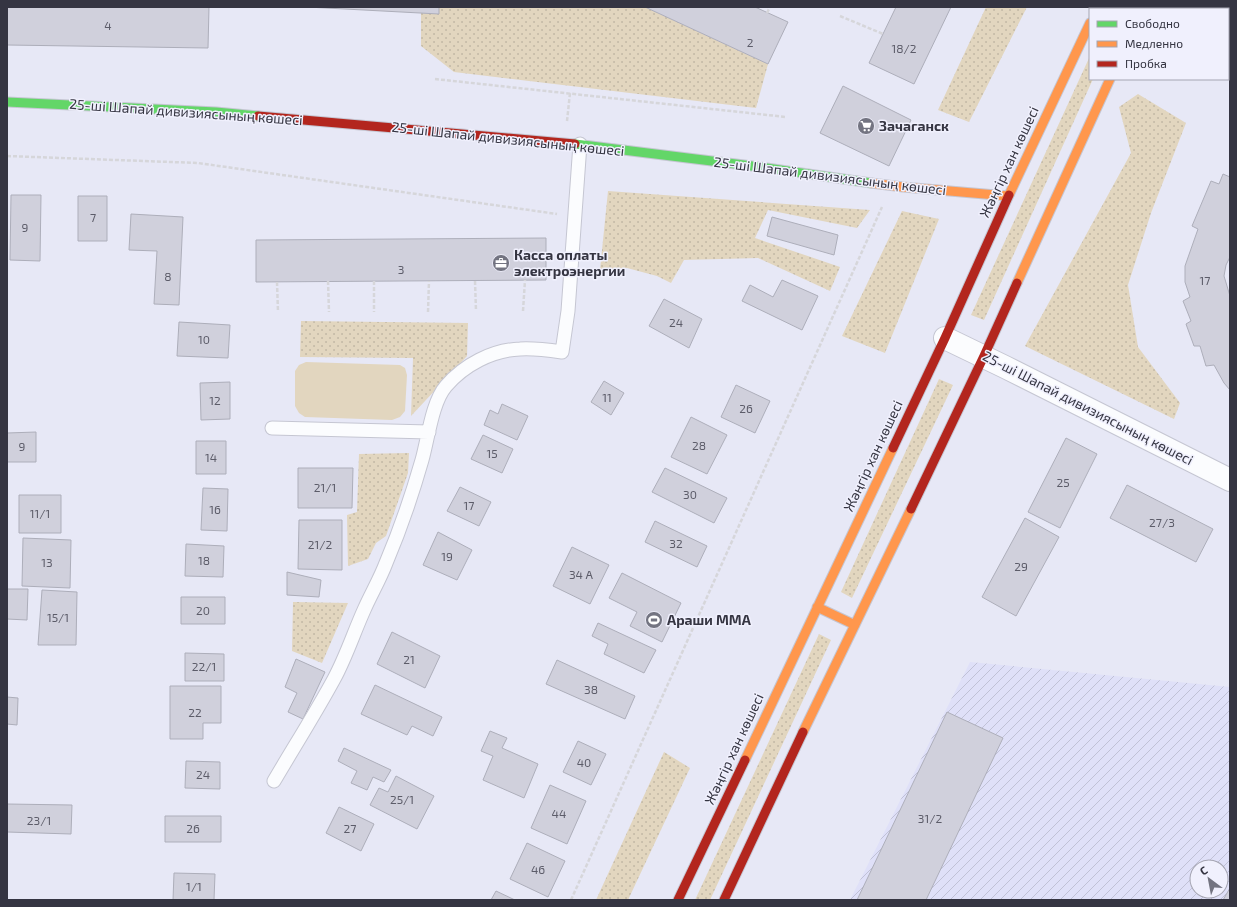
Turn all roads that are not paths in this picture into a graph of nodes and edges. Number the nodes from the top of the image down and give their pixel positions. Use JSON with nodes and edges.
{"nodes":[{"id":1,"x":1089,"y":25,"type":"edge"},
{"id":2,"x":1110,"y":80,"type":"edge"},
{"id":3,"x":7,"y":102,"type":"edge"},
{"id":4,"x":580,"y":144,"type":"junction"},
{"id":5,"x":1008,"y":196,"type":"junction"},
{"id":6,"x":945,"y":338,"type":"junction"},
{"id":7,"x":984,"y":356,"type":"junction"},
{"id":8,"x":272,"y":428,"type":"dead end"},
{"id":9,"x":429,"y":432,"type":"junction"},
{"id":10,"x":1230,"y":480,"type":"edge"},
{"id":11,"x":817,"y":607,"type":"junction"},
{"id":12,"x":855,"y":625,"type":"junction"},
{"id":13,"x":274,"y":781,"type":"dead end"},
{"id":14,"x":678,"y":900,"type":"edge"},
{"id":15,"x":724,"y":900,"type":"edge"}],
"edges":[{"from":1,"to":5,"type":"main road","name":"Жәңгір хан көшесі"},
{"from":2,"to":7,"type":"main road"},
{"from":3,"to":4,"type":"main road","name":"25-ші Шапай дивизиясының көшесі"},
{"from":4,"to":5,"type":"main road","name":"25-ші Шапай дивизиясының көшесі"},
{"from":4,"to":9,"type":"lane"},
{"from":5,"to":6,"type":"main road","name":"Жәңгір хан көшесі"},
{"from":6,"to":7,"type":"street","name":"25-ші Шапай дивизиясының көшесі"},
{"from":6,"to":11,"type":"main road","name":"Жәңгір хан көшесі"},
{"from":7,"to":10,"type":"street","name":"25-ші Шапай дивизиясының көшесі"},
{"from":7,"to":12,"type":"main road"},
{"from":8,"to":9,"type":"lane"},
{"from":9,"to":13,"type":"lane"},
{"from":11,"to":12,"type":"main road"},
{"from":11,"to":14,"type":"main road","name":"Жәңгір хан көшесі"},
{"from":12,"to":15,"type":"main road"}]}
